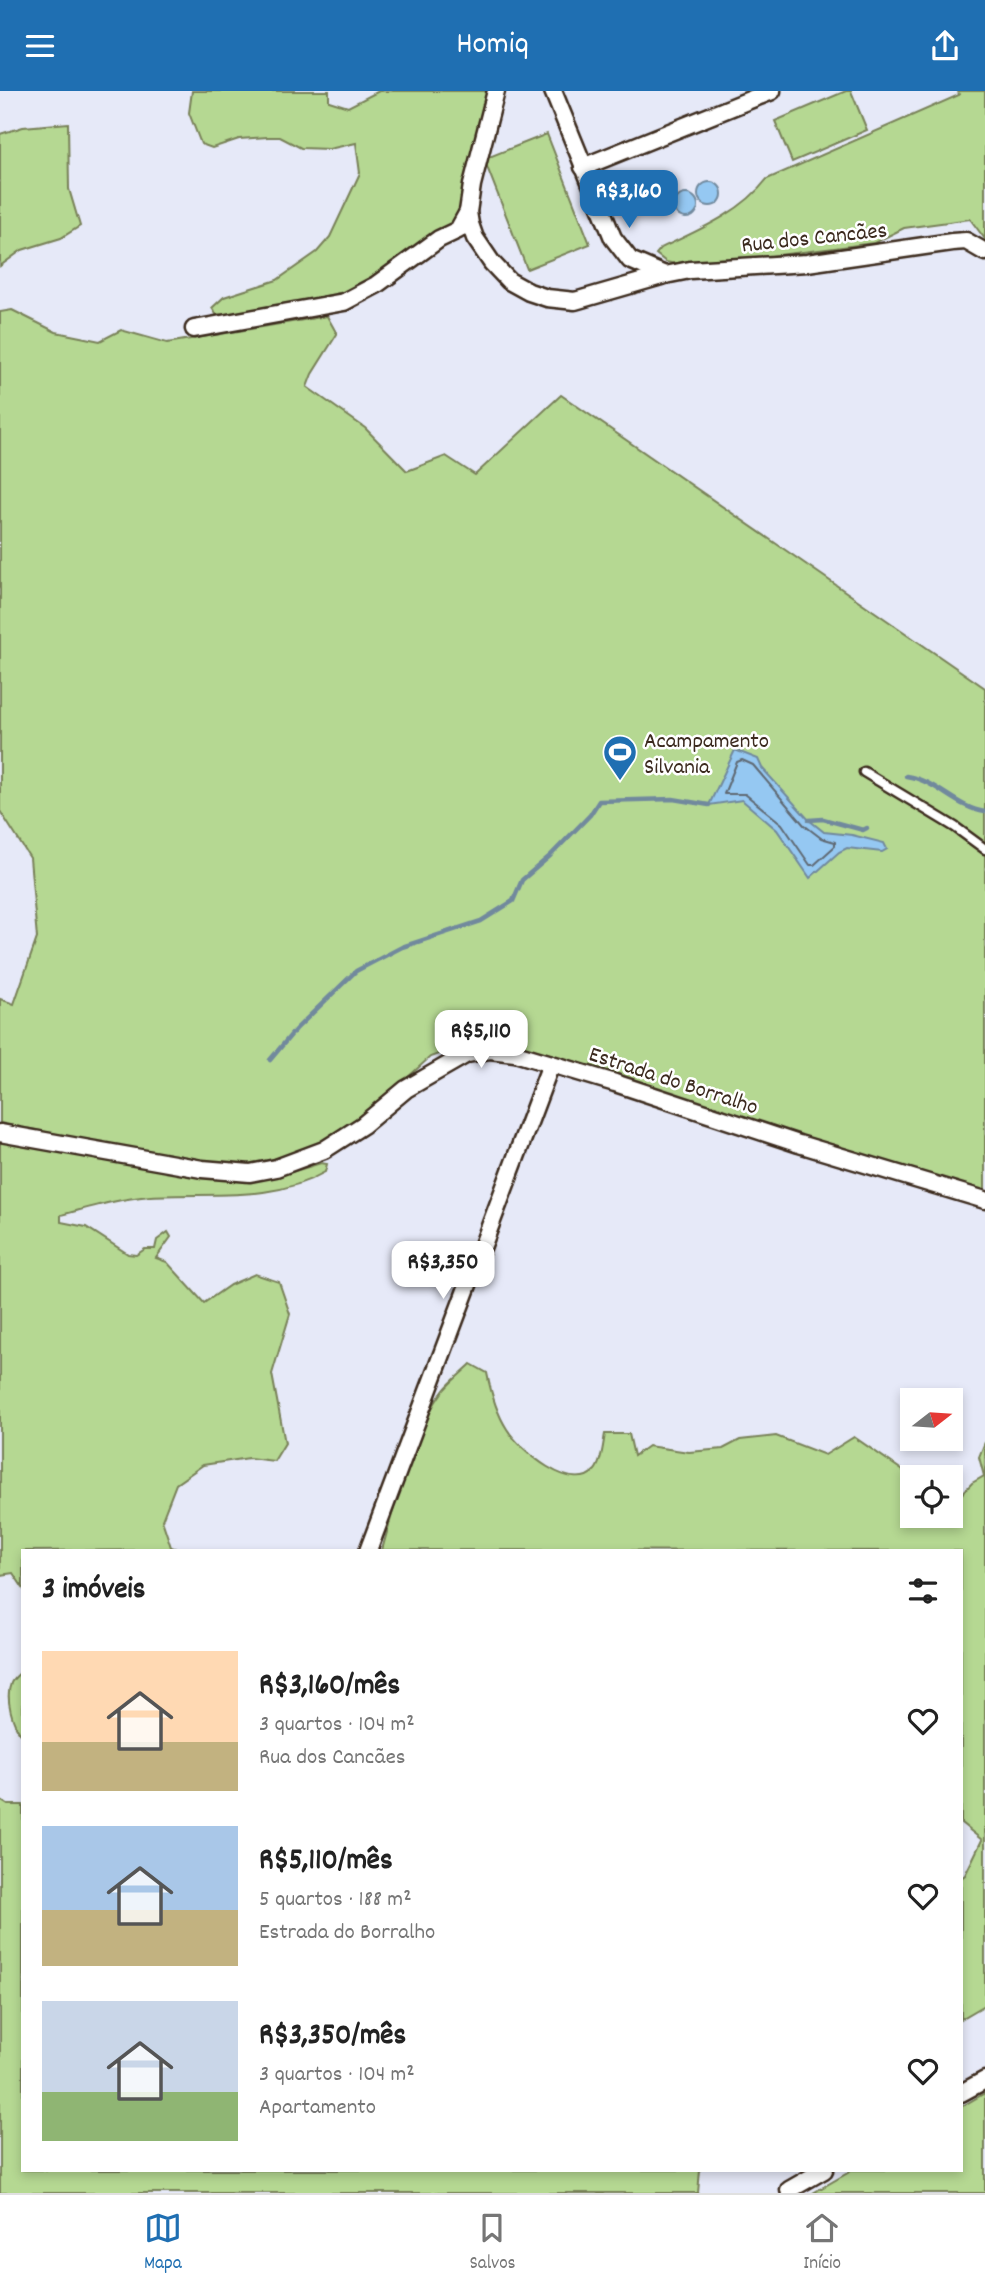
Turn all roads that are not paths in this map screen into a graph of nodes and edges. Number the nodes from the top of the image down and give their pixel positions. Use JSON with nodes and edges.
{"nodes":[{"id":1,"x":496,"y":91,"type":"edge"},
{"id":2,"x":553,"y":91,"type":"edge"},
{"id":3,"x":772,"y":91,"type":"edge"},
{"id":4,"x":739,"y":97,"type":"edge"},
{"id":5,"x":583,"y":167,"type":"junction"},
{"id":6,"x":468,"y":212,"type":"junction"},
{"id":7,"x":985,"y":252,"type":"edge"},
{"id":8,"x":665,"y":275,"type":"junction"},
{"id":9,"x":194,"y":329,"type":"dead end"},
{"id":10,"x":864,"y":772,"type":"dead end"},
{"id":11,"x":985,"y":849,"type":"edge"},
{"id":12,"x":551,"y":1064,"type":"junction"},
{"id":13,"x":0,"y":1133,"type":"edge"},
{"id":14,"x":985,"y":1200,"type":"edge"},
{"id":15,"x":369,"y":1549,"type":"edge"},
{"id":16,"x":985,"y":2080,"type":"edge"},
{"id":17,"x":963,"y":2093,"type":"edge"},
{"id":18,"x":820,"y":2172,"type":"edge"},
{"id":19,"x":789,"y":2190,"type":"dead end"}],
"edges":[{"from":1,"to":6,"type":"street","name":"Rua dos Cancães"},
{"from":2,"to":5,"type":"street"},
{"from":3,"to":4,"type":"street"},
{"from":4,"to":5,"type":"street"},
{"from":5,"to":8,"type":"street"},
{"from":6,"to":8,"type":"street","name":"Rua dos Cancães"},
{"from":6,"to":9,"type":"street"},
{"from":7,"to":8,"type":"street","name":"Rua dos Cancães"},
{"from":10,"to":11,"type":"lane"},
{"from":12,"to":13,"type":"street","name":"Estrada do Borralho"},
{"from":12,"to":14,"type":"street","name":"Estrada do Borralho"},
{"from":12,"to":15,"type":"street"},
{"from":16,"to":17,"type":"street"},
{"from":18,"to":19,"type":"street"}]}
